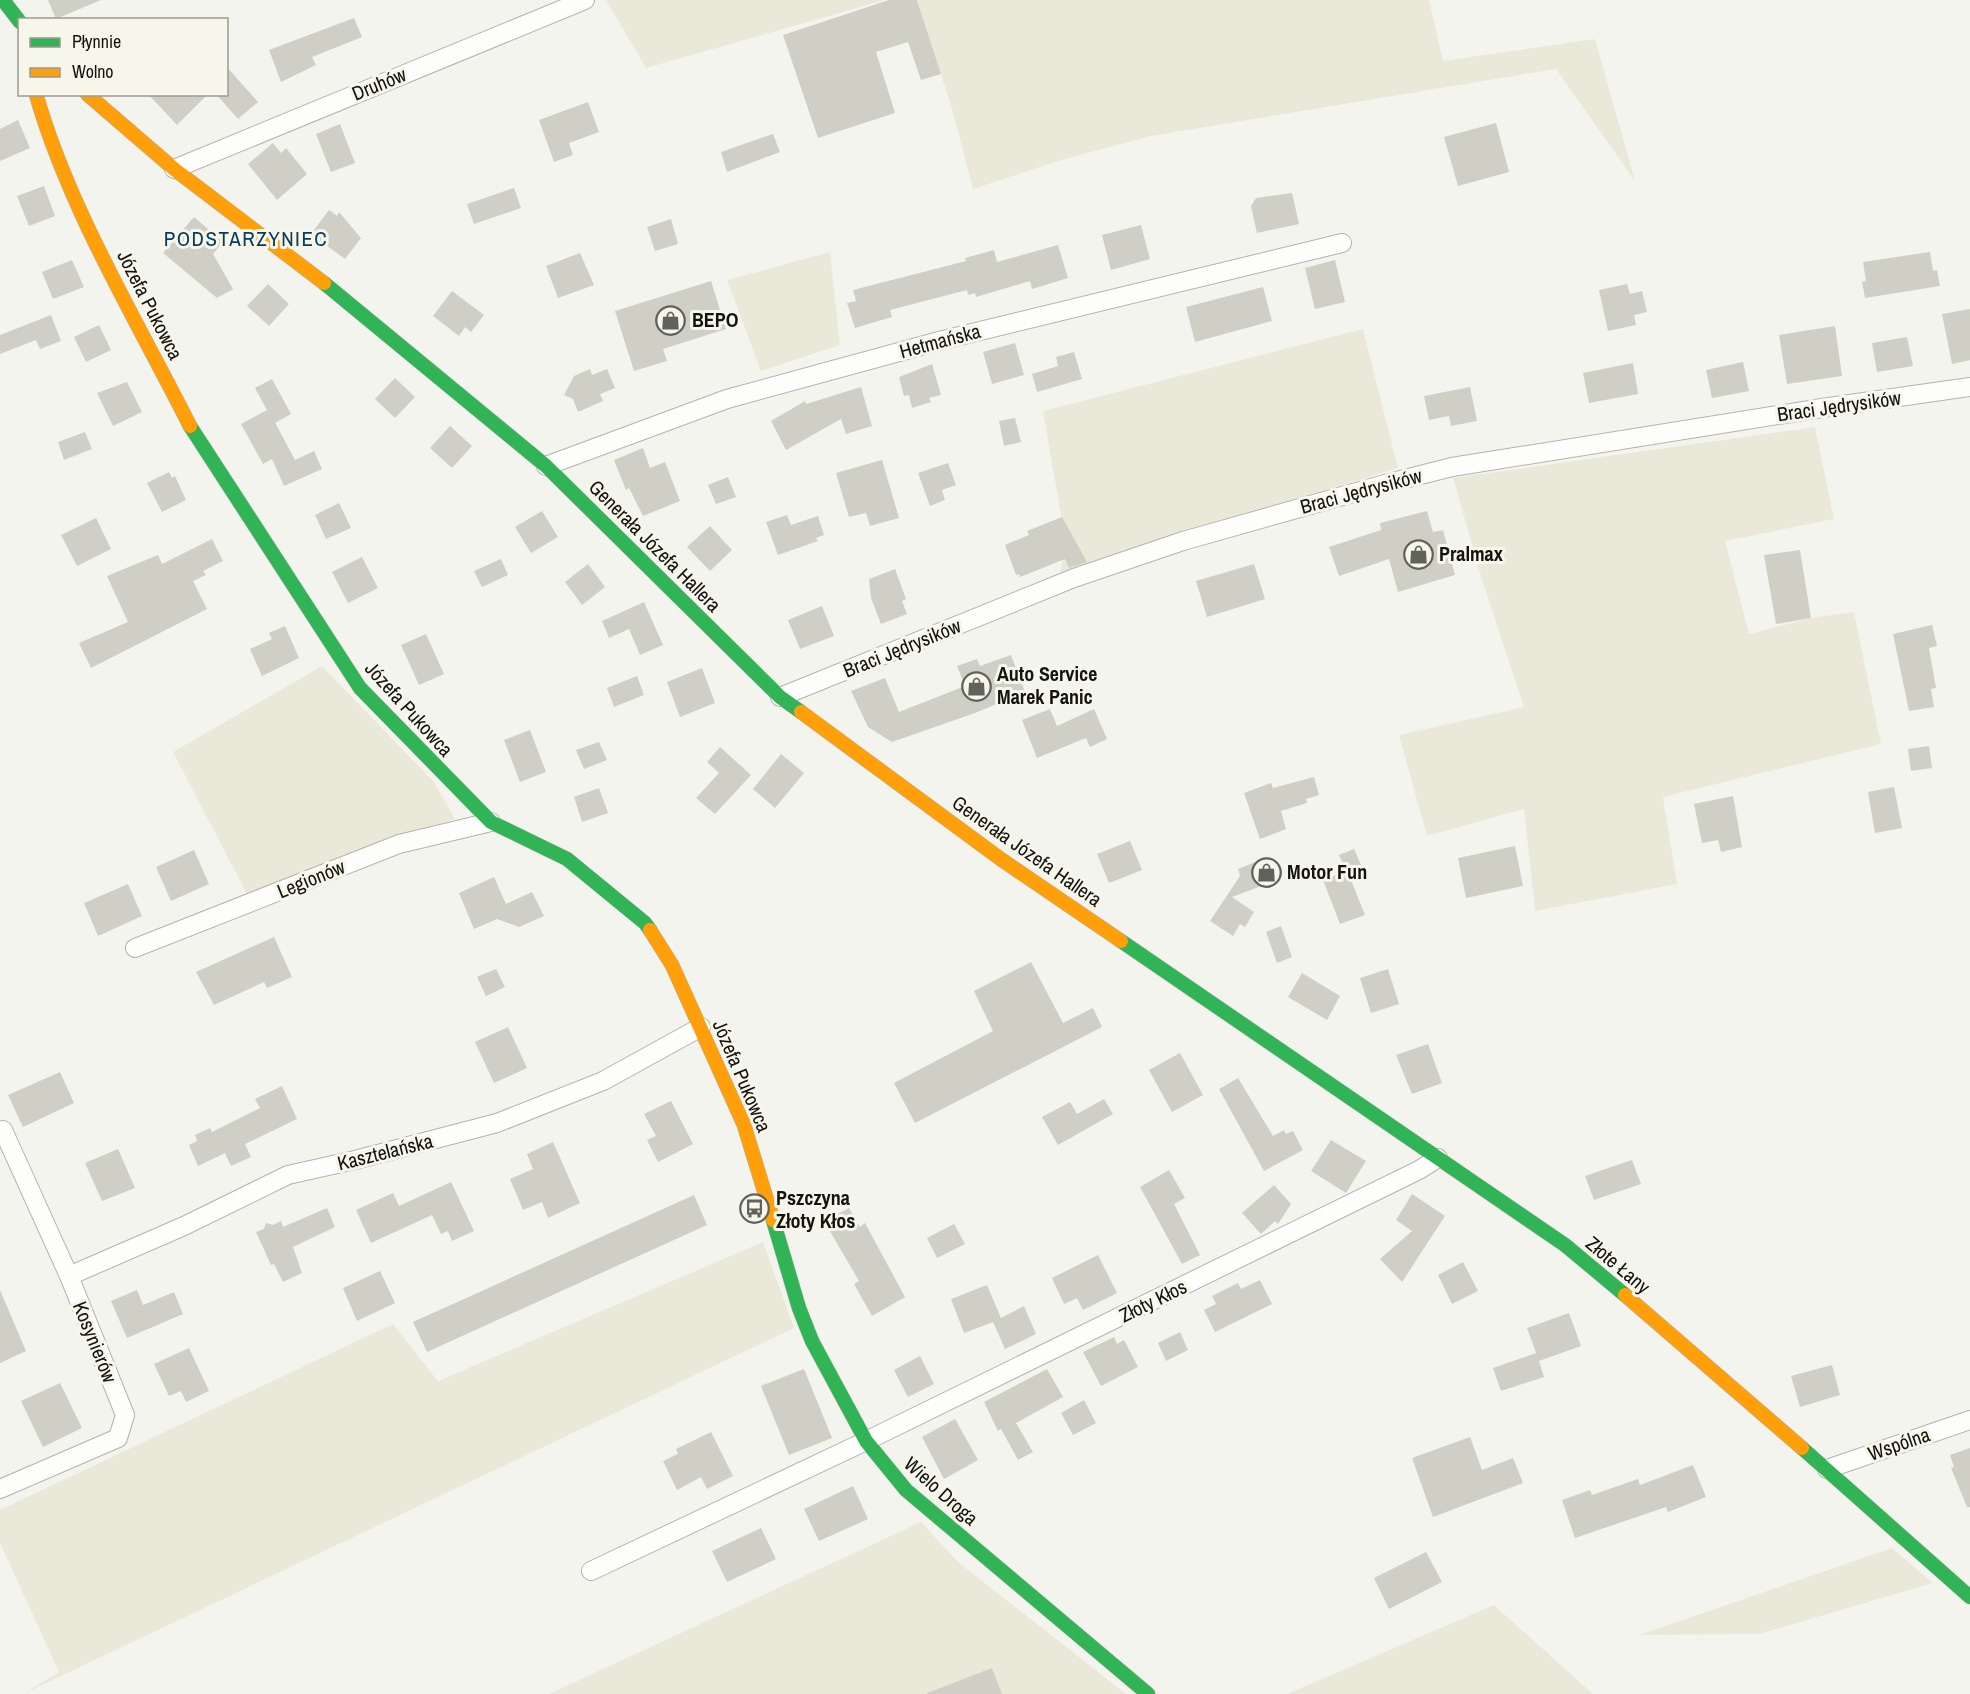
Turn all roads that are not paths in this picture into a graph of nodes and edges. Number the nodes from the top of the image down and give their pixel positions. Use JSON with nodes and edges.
{"nodes":[{"id":1,"x":3,"y":0,"type":"edge"},
{"id":2,"x":585,"y":0,"type":"edge"},
{"id":3,"x":18,"y":19,"type":"edge"},
{"id":4,"x":37,"y":96,"type":"edge"},
{"id":5,"x":89,"y":96,"type":"edge"},
{"id":6,"x":174,"y":169,"type":"junction"},
{"id":7,"x":1342,"y":243,"type":"dead end"},
{"id":8,"x":1970,"y":387,"type":"edge"},
{"id":9,"x":546,"y":466,"type":"junction"},
{"id":10,"x":780,"y":697,"type":"junction"},
{"id":11,"x":490,"y":822,"type":"junction"},
{"id":12,"x":135,"y":948,"type":"dead end"},
{"id":13,"x":1212,"y":1002,"type":"joint"},
{"id":14,"x":701,"y":1027,"type":"junction"},
{"id":15,"x":3,"y":1130,"type":"dead end"},
{"id":16,"x":1438,"y":1158,"type":"junction"},
{"id":17,"x":773,"y":1225,"type":"joint"},
{"id":18,"x":69,"y":1276,"type":"junction"},
{"id":19,"x":1970,"y":1420,"type":"edge"},
{"id":20,"x":866,"y":1441,"type":"junction"},
{"id":21,"x":1827,"y":1469,"type":"junction"},
{"id":22,"x":0,"y":1489,"type":"edge"},
{"id":23,"x":591,"y":1571,"type":"dead end"},
{"id":24,"x":1970,"y":1597,"type":"edge"},
{"id":25,"x":1148,"y":1694,"type":"edge"}],
"edges":[{"from":1,"to":3,"type":"street"},
{"from":2,"to":6,"type":"street","name":"Druhów"},
{"from":4,"to":11,"type":"street","name":"Józefa Pukowca"},
{"from":5,"to":6,"type":"street","name":"Generała Józefa Hallera"},
{"from":6,"to":9,"type":"street","name":"Generała Józefa Hallera"},
{"from":7,"to":9,"type":"street","name":"Hetmańska"},
{"from":8,"to":10,"type":"street","name":"Braci Jędrysików"},
{"from":9,"to":10,"type":"street","name":"Generała Józefa Hallera"},
{"from":10,"to":13,"type":"street","name":"Generała Józefa Hallera"},
{"from":11,"to":12,"type":"street","name":"Legionów"},
{"from":11,"to":14,"type":"street","name":"Józefa Pukowca"},
{"from":13,"to":16,"type":"street","name":"Złote Łany"},
{"from":14,"to":17,"type":"street","name":"Józefa Pukowca"},
{"from":14,"to":18,"type":"street","name":"Kasztelańska"},
{"from":15,"to":18,"type":"street","name":"Kosynierów"},
{"from":16,"to":20,"type":"street","name":"Złoty Kłos"},
{"from":16,"to":21,"type":"street","name":"Złote Łany"},
{"from":17,"to":20,"type":"street","name":"Wielo Droga"},
{"from":18,"to":22,"type":"street","name":"Kosynierów"},
{"from":19,"to":21,"type":"street","name":"Wspólna"},
{"from":20,"to":23,"type":"street","name":"Złoty Kłos"},
{"from":20,"to":25,"type":"street","name":"Wielo Droga"},
{"from":21,"to":24,"type":"street","name":"Złote Łany"}]}
